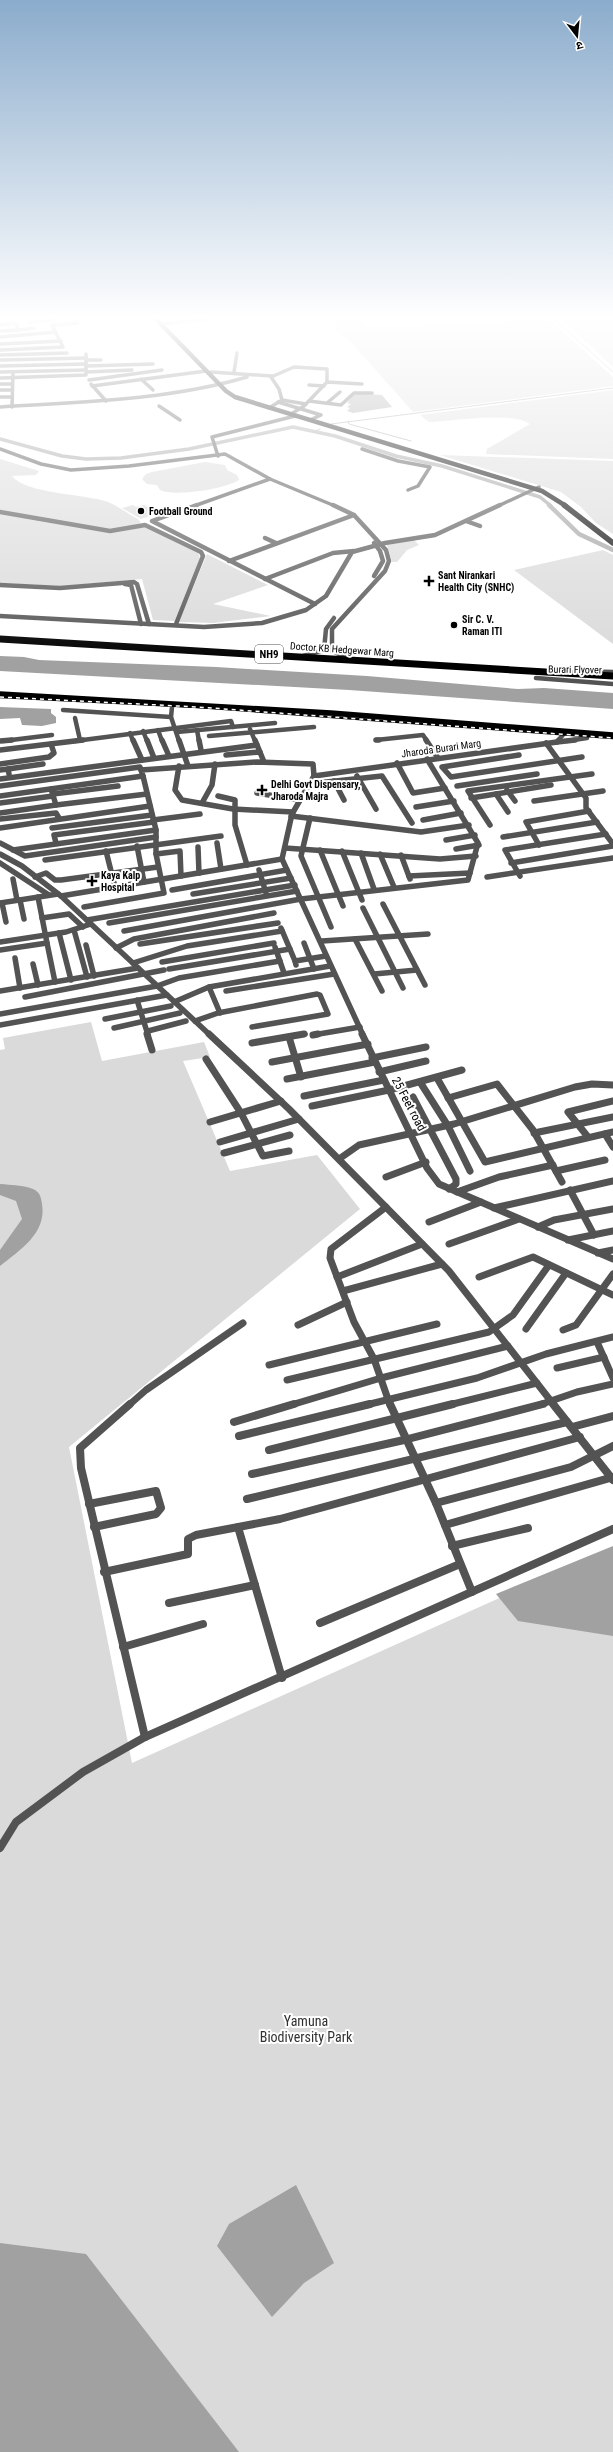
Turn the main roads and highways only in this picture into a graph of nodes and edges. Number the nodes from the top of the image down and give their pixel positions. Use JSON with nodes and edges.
{"nodes":[{"id":1,"x":353,"y":433,"type":"edge"},
{"id":2,"x":427,"y":456,"type":"junction"},
{"id":3,"x":447,"y":462,"type":"junction"},
{"id":4,"x":533,"y":489,"type":"junction"},
{"id":5,"x":613,"y":538,"type":"edge"},
{"id":6,"x":613,"y":543,"type":"edge"},
{"id":7,"x":0,"y":639,"type":"edge"},
{"id":8,"x":0,"y":646,"type":"edge"},
{"id":9,"x":537,"y":674,"type":"junction"},
{"id":10,"x":613,"y":676,"type":"edge"},
{"id":11,"x":582,"y":677,"type":"junction"},
{"id":12,"x":613,"y":679,"type":"edge"},
{"id":13,"x":0,"y":694,"type":"edge"},
{"id":14,"x":0,"y":698,"type":"edge"},
{"id":15,"x":564,"y":734,"type":"junction"},
{"id":16,"x":613,"y":735,"type":"edge"},
{"id":17,"x":613,"y":739,"type":"edge"}],
"edges":[{"from":1,"to":2,"type":"main road"},
{"from":2,"to":3,"type":"main road"},
{"from":2,"to":3,"type":"main road"},
{"from":3,"to":4,"type":"main road"},
{"from":4,"to":5,"type":"main road"},
{"from":4,"to":6,"type":"main road"},
{"from":7,"to":9,"type":"highway","name":"Doctor KB Hedgewar Marg","number":"NH9"},
{"from":8,"to":9,"type":"highway","name":"Doctor KB Hedgewar Marg","number":"NH9"},
{"from":9,"to":11,"type":"highway","name":"Burari Flyover"},
{"from":10,"to":11,"type":"highway","name":"Burari Flyover"},
{"from":11,"to":12,"type":"highway","name":"Burari Flyover"},
{"from":13,"to":15,"type":"main road"},
{"from":14,"to":15,"type":"main road"},
{"from":15,"to":16,"type":"main road"},
{"from":15,"to":17,"type":"main road"}]}
